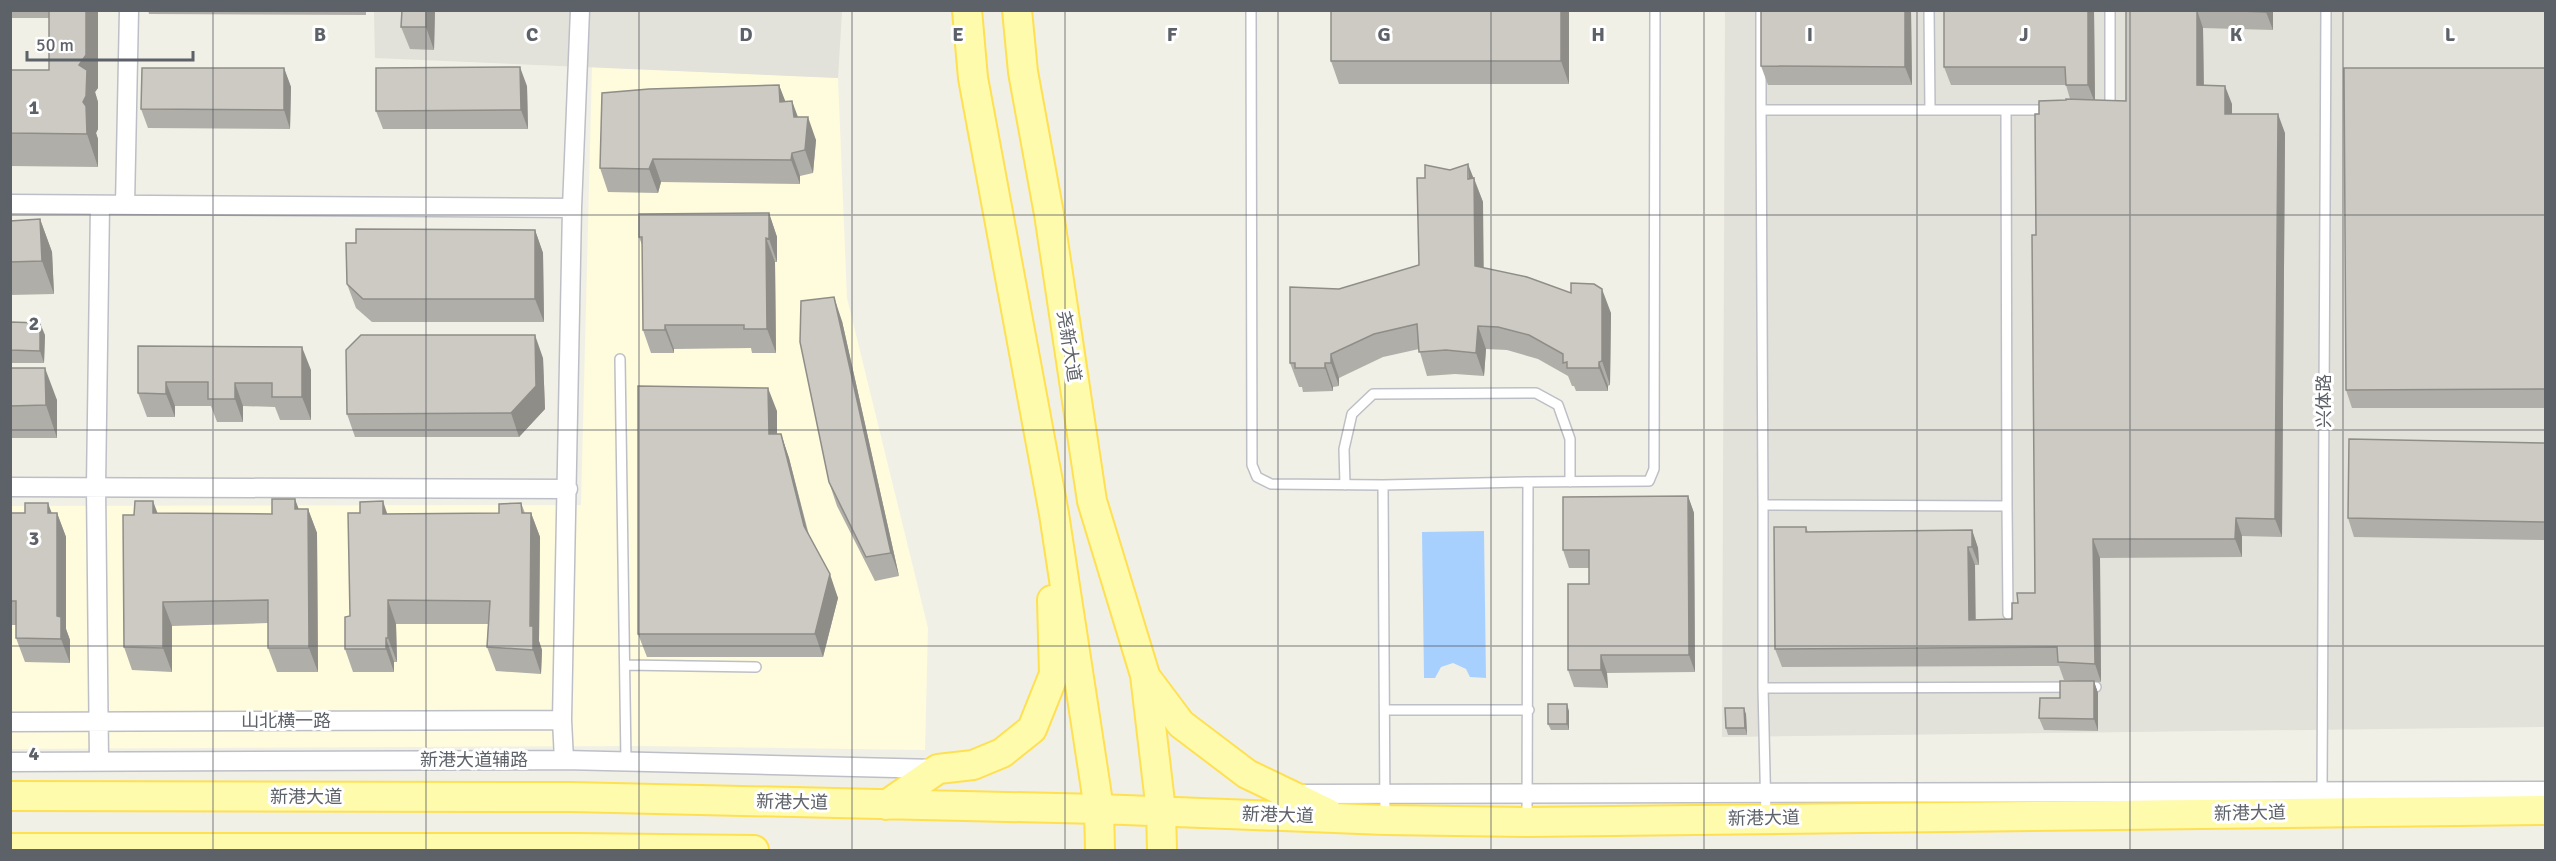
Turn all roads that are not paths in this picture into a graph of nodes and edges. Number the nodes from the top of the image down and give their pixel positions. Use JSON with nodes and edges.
{"nodes":[{"id":1,"x":129,"y":10,"type":"edge"},
{"id":2,"x":580,"y":10,"type":"edge"},
{"id":3,"x":967,"y":10,"type":"edge"},
{"id":4,"x":1017,"y":10,"type":"edge"},
{"id":5,"x":1251,"y":10,"type":"edge"},
{"id":6,"x":1655,"y":10,"type":"edge"},
{"id":7,"x":1761,"y":10,"type":"edge"},
{"id":8,"x":1929,"y":10,"type":"edge"},
{"id":9,"x":2110,"y":10,"type":"edge"},
{"id":10,"x":2326,"y":10,"type":"edge"},
{"id":11,"x":1761,"y":110,"type":"junction"},
{"id":12,"x":1930,"y":110,"type":"junction"},
{"id":13,"x":2006,"y":110,"type":"junction"},
{"id":14,"x":2064,"y":110,"type":"edge"},
{"id":15,"x":2099,"y":110,"type":"edge"},
{"id":16,"x":10,"y":204,"type":"edge"},
{"id":17,"x":100,"y":205,"type":"junction"},
{"id":18,"x":125,"y":205,"type":"junction"},
{"id":19,"x":572,"y":208,"type":"junction"},
{"id":20,"x":620,"y":359,"type":"dead end"},
{"id":21,"x":1570,"y":482,"type":"junction"},
{"id":22,"x":1528,"y":483,"type":"junction"},
{"id":23,"x":1345,"y":485,"type":"junction"},
{"id":24,"x":1383,"y":485,"type":"junction"},
{"id":25,"x":10,"y":487,"type":"edge"},
{"id":26,"x":96,"y":487,"type":"junction"},
{"id":27,"x":568,"y":489,"type":"junction"},
{"id":28,"x":1763,"y":506,"type":"junction"},
{"id":29,"x":2007,"y":506,"type":"junction"},
{"id":30,"x":1054,"y":514,"type":"junction"},
{"id":31,"x":2008,"y":614,"type":"dead end"},
{"id":32,"x":625,"y":665,"type":"junction"},
{"id":33,"x":756,"y":667,"type":"dead end"},
{"id":34,"x":1145,"y":675,"type":"junction"},
{"id":35,"x":2096,"y":687,"type":"edge"},
{"id":36,"x":1763,"y":688,"type":"junction"},
{"id":37,"x":1385,"y":710,"type":"junction"},
{"id":38,"x":1529,"y":710,"type":"junction"},
{"id":39,"x":562,"y":720,"type":"junction"},
{"id":40,"x":10,"y":722,"type":"edge"},
{"id":41,"x":99,"y":722,"type":"junction"},
{"id":42,"x":564,"y":760,"type":"junction"},
{"id":43,"x":99,"y":761,"type":"junction"},
{"id":44,"x":10,"y":762,"type":"edge"},
{"id":45,"x":626,"y":762,"type":"junction"},
{"id":46,"x":938,"y":769,"type":"junction"},
{"id":47,"x":2546,"y":791,"type":"edge"},
{"id":48,"x":2322,"y":792,"type":"junction"},
{"id":49,"x":1288,"y":794,"type":"junction"},
{"id":50,"x":1528,"y":794,"type":"junction"},
{"id":51,"x":10,"y":796,"type":"edge"},
{"id":52,"x":886,"y":805,"type":"junction"},
{"id":53,"x":1766,"y":806,"type":"junction"},
{"id":54,"x":1385,"y":807,"type":"junction"},
{"id":55,"x":1099,"y":809,"type":"junction"},
{"id":56,"x":2546,"y":810,"type":"edge"},
{"id":57,"x":1161,"y":811,"type":"junction"},
{"id":58,"x":1338,"y":817,"type":"junction"},
{"id":59,"x":1527,"y":822,"type":"junction"},
{"id":60,"x":10,"y":848,"type":"edge"},
{"id":61,"x":754,"y":850,"type":"edge"},
{"id":62,"x":1100,"y":850,"type":"edge"},
{"id":63,"x":1162,"y":850,"type":"edge"}],
"edges":[{"from":1,"to":18,"type":"street"},
{"from":2,"to":19,"type":"street"},
{"from":3,"to":30,"type":"main road"},
{"from":4,"to":34,"type":"main road","name":"尧新大道"},
{"from":5,"to":23,"type":"lane"},
{"from":6,"to":21,"type":"lane"},
{"from":7,"to":11,"type":"lane"},
{"from":8,"to":12,"type":"lane"},
{"from":9,"to":15,"type":"lane"},
{"from":10,"to":48,"type":"lane","name":"兴体路"},
{"from":11,"to":12,"type":"lane"},
{"from":11,"to":28,"type":"lane"},
{"from":12,"to":13,"type":"lane"},
{"from":13,"to":14,"type":"lane"},
{"from":13,"to":29,"type":"lane"},
{"from":16,"to":17,"type":"street"},
{"from":17,"to":18,"type":"street"},
{"from":17,"to":26,"type":"street"},
{"from":18,"to":19,"type":"street"},
{"from":19,"to":27,"type":"street"},
{"from":20,"to":32,"type":"lane"},
{"from":21,"to":22,"type":"lane"},
{"from":21,"to":23,"type":"lane"},
{"from":22,"to":24,"type":"lane"},
{"from":22,"to":38,"type":"lane"},
{"from":23,"to":24,"type":"lane"},
{"from":24,"to":37,"type":"lane"},
{"from":25,"to":26,"type":"street"},
{"from":26,"to":27,"type":"street"},
{"from":26,"to":41,"type":"street"},
{"from":27,"to":39,"type":"street"},
{"from":28,"to":29,"type":"lane"},
{"from":28,"to":36,"type":"lane"},
{"from":29,"to":31,"type":"lane"},
{"from":30,"to":46,"type":"main road"},
{"from":30,"to":55,"type":"main road"},
{"from":32,"to":33,"type":"lane"},
{"from":32,"to":45,"type":"lane"},
{"from":34,"to":49,"type":"main road","name":"尧新大道"},
{"from":34,"to":57,"type":"main road","name":"尧新大道"},
{"from":35,"to":36,"type":"lane"},
{"from":36,"to":53,"type":"lane"},
{"from":37,"to":38,"type":"lane"},
{"from":37,"to":54,"type":"lane"},
{"from":38,"to":50,"type":"lane"},
{"from":39,"to":41,"type":"street","name":"山北横一路"},
{"from":39,"to":42,"type":"street"},
{"from":40,"to":41,"type":"street","name":"山北横一路"},
{"from":41,"to":43,"type":"street"},
{"from":42,"to":43,"type":"street","name":"新港大道辅路"},
{"from":42,"to":45,"type":"street","name":"新港大道辅路"},
{"from":43,"to":44,"type":"street","name":"新港大道辅路"},
{"from":45,"to":46,"type":"street","name":"新港大道辅路"},
{"from":46,"to":52,"type":"main road"},
{"from":47,"to":48,"type":"street"},
{"from":48,"to":53,"type":"street"},
{"from":49,"to":54,"type":"street"},
{"from":49,"to":58,"type":"main road","name":"尧新大道"},
{"from":50,"to":53,"type":"street"},
{"from":50,"to":54,"type":"street"},
{"from":50,"to":59,"type":"lane"},
{"from":51,"to":52,"type":"main road","name":"新港大道"},
{"from":52,"to":55,"type":"main road","name":"新港大道"},
{"from":53,"to":56,"type":"main road","name":"新港大道"},
{"from":53,"to":59,"type":"main road","name":"新港大道"},
{"from":54,"to":58,"type":"main road","name":"新港大道"},
{"from":54,"to":59,"type":"main road","name":"新港大道"},
{"from":55,"to":57,"type":"main road","name":"新港大道"},
{"from":55,"to":62,"type":"main road"},
{"from":57,"to":58,"type":"main road","name":"新港大道"},
{"from":57,"to":63,"type":"main road","name":"尧新大道"},
{"from":60,"to":61,"type":"main road"}]}
